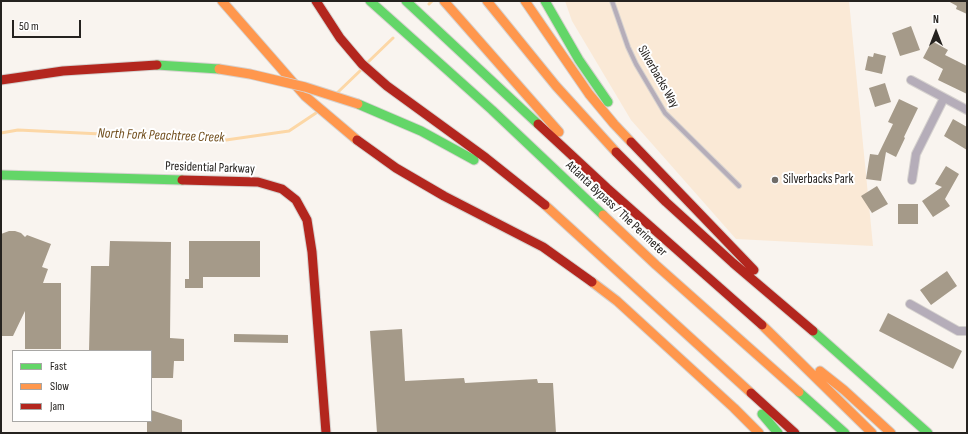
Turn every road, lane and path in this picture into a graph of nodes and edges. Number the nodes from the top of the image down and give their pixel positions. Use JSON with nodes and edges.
{"nodes":[{"id":1,"x":222,"y":1,"type":"edge"},
{"id":2,"x":316,"y":1,"type":"edge"},
{"id":3,"x":370,"y":1,"type":"edge"},
{"id":4,"x":406,"y":1,"type":"edge"},
{"id":5,"x":444,"y":1,"type":"edge"},
{"id":6,"x":487,"y":1,"type":"edge"},
{"id":7,"x":525,"y":1,"type":"edge"},
{"id":8,"x":545,"y":1,"type":"edge"},
{"id":9,"x":612,"y":1,"type":"edge"},
{"id":10,"x":1,"y":80,"type":"edge"},
{"id":11,"x":912,"y":80,"type":"dead end"},
{"id":12,"x":944,"y":98,"type":"junction"},
{"id":13,"x":967,"y":110,"type":"edge"},
{"id":14,"x":662,"y":173,"type":"junction"},
{"id":15,"x":1,"y":175,"type":"edge"},
{"id":16,"x":912,"y":180,"type":"dead end"},
{"id":17,"x":739,"y":186,"type":"dead end"},
{"id":18,"x":607,"y":188,"type":"junction"},
{"id":19,"x":562,"y":219,"type":"junction"},
{"id":20,"x":910,"y":304,"type":"dead end"},
{"id":21,"x":748,"y":312,"type":"junction"},
{"id":22,"x":813,"y":331,"type":"junction"},
{"id":23,"x":967,"y":331,"type":"edge"},
{"id":24,"x":722,"y":367,"type":"junction"},
{"id":25,"x":326,"y":433,"type":"edge"},
{"id":26,"x":759,"y":433,"type":"edge"},
{"id":27,"x":778,"y":433,"type":"edge"},
{"id":28,"x":795,"y":433,"type":"edge"},
{"id":29,"x":845,"y":433,"type":"edge"},
{"id":30,"x":872,"y":433,"type":"edge"},
{"id":31,"x":891,"y":433,"type":"edge"},
{"id":32,"x":928,"y":433,"type":"edge"}],
"edges":[{"from":1,"to":26,"type":"main road"},
{"from":2,"to":19,"type":"main road"},
{"from":3,"to":29,"type":"main road","name":"Atlanta Bypass / The Perimeter"},
{"from":4,"to":18,"type":"main road","name":"Atlanta Bypass / The Perimeter"},
{"from":5,"to":18,"type":"main road"},
{"from":6,"to":22,"type":"main road"},
{"from":7,"to":14,"type":"main road"},
{"from":8,"to":14,"type":"main road"},
{"from":9,"to":17,"type":"lane","name":"Silverbacks Way"},
{"from":10,"to":19,"type":"main road","bridge":true},
{"from":11,"to":12,"type":"street"},
{"from":12,"to":13,"type":"street"},
{"from":12,"to":16,"type":"street"},
{"from":14,"to":22,"type":"main road"},
{"from":15,"to":25,"type":"main road","name":"Presidential Parkway"},
{"from":18,"to":21,"type":"main road","name":"Atlanta Bypass / The Perimeter"},
{"from":19,"to":24,"type":"main road"},
{"from":20,"to":23,"type":"street"},
{"from":21,"to":30,"type":"main road","name":"Atlanta Bypass / The Perimeter"},
{"from":21,"to":31,"type":"main road"},
{"from":22,"to":32,"type":"main road"},
{"from":24,"to":27,"type":"main road"},
{"from":24,"to":28,"type":"main road"}]}
